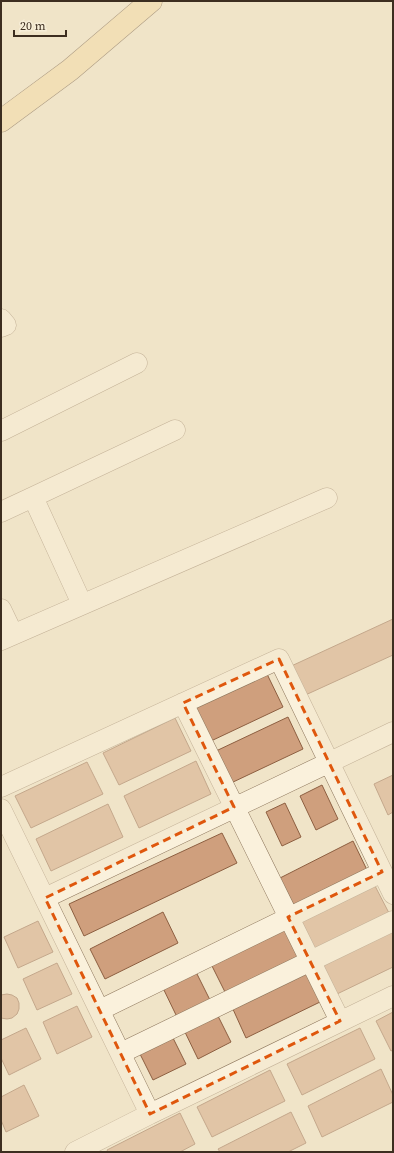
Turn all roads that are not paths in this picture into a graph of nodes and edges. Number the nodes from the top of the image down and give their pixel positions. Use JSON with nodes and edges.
{"nodes":[{"id":1,"x":150,"y":1,"type":"edge"},
{"id":2,"x":1,"y":122,"type":"edge"},
{"id":3,"x":1,"y":319,"type":"edge"},
{"id":4,"x":1,"y":327,"type":"edge"},
{"id":5,"x":137,"y":363,"type":"dead end"},
{"id":6,"x":175,"y":430,"type":"dead end"},
{"id":7,"x":1,"y":431,"type":"edge"},
{"id":8,"x":34,"y":497,"type":"junction"},
{"id":9,"x":328,"y":498,"type":"dead end"},
{"id":10,"x":1,"y":512,"type":"edge"},
{"id":11,"x":82,"y":604,"type":"junction"},
{"id":12,"x":1,"y":609,"type":"edge"},
{"id":13,"x":7,"y":637,"type":"edge"},
{"id":14,"x":183,"y":703,"type":"junction"},
{"id":15,"x":393,"y":732,"type":"edge"},
{"id":16,"x":329,"y":763,"type":"junction"},
{"id":17,"x":1,"y":787,"type":"edge"},
{"id":18,"x":234,"y":807,"type":"junction"},
{"id":19,"x":1,"y":809,"type":"edge"},
{"id":20,"x":382,"y":872,"type":"junction"},
{"id":21,"x":393,"y":894,"type":"edge"},
{"id":22,"x":45,"y":898,"type":"junction"},
{"id":23,"x":288,"y":917,"type":"junction"},
{"id":24,"x":393,"y":921,"type":"edge"},
{"id":25,"x":310,"y":960,"type":"junction"},
{"id":26,"x":393,"y":996,"type":"edge"},
{"id":27,"x":100,"y":1010,"type":"junction"},
{"id":28,"x":340,"y":1021,"type":"junction"},
{"id":29,"x":121,"y":1053,"type":"junction"},
{"id":30,"x":150,"y":1114,"type":"junction"},
{"id":31,"x":75,"y":1152,"type":"edge"}],
"edges":[{"from":1,"to":2,"type":"main road"},
{"from":3,"to":4,"type":"street"},
{"from":5,"to":7,"type":"street"},
{"from":6,"to":8,"type":"street"},
{"from":8,"to":10,"type":"street"},
{"from":8,"to":11,"type":"street"},
{"from":9,"to":11,"type":"street"},
{"from":11,"to":13,"type":"street"},
{"from":12,"to":13,"type":"street"},
{"from":14,"to":16,"type":"street"},
{"from":14,"to":17,"type":"street"},
{"from":14,"to":18,"type":"street"},
{"from":15,"to":16,"type":"street"},
{"from":16,"to":18,"type":"street"},
{"from":16,"to":20,"type":"street"},
{"from":18,"to":22,"type":"street"},
{"from":18,"to":23,"type":"street"},
{"from":19,"to":22,"type":"street"},
{"from":20,"to":21,"type":"street"},
{"from":20,"to":23,"type":"street"},
{"from":22,"to":27,"type":"street"},
{"from":23,"to":25,"type":"street"},
{"from":23,"to":27,"type":"street"},
{"from":24,"to":25,"type":"street"},
{"from":25,"to":28,"type":"street"},
{"from":25,"to":29,"type":"street"},
{"from":26,"to":28,"type":"street"},
{"from":27,"to":29,"type":"street"},
{"from":28,"to":30,"type":"street"},
{"from":29,"to":30,"type":"street"},
{"from":30,"to":31,"type":"street"}]}
